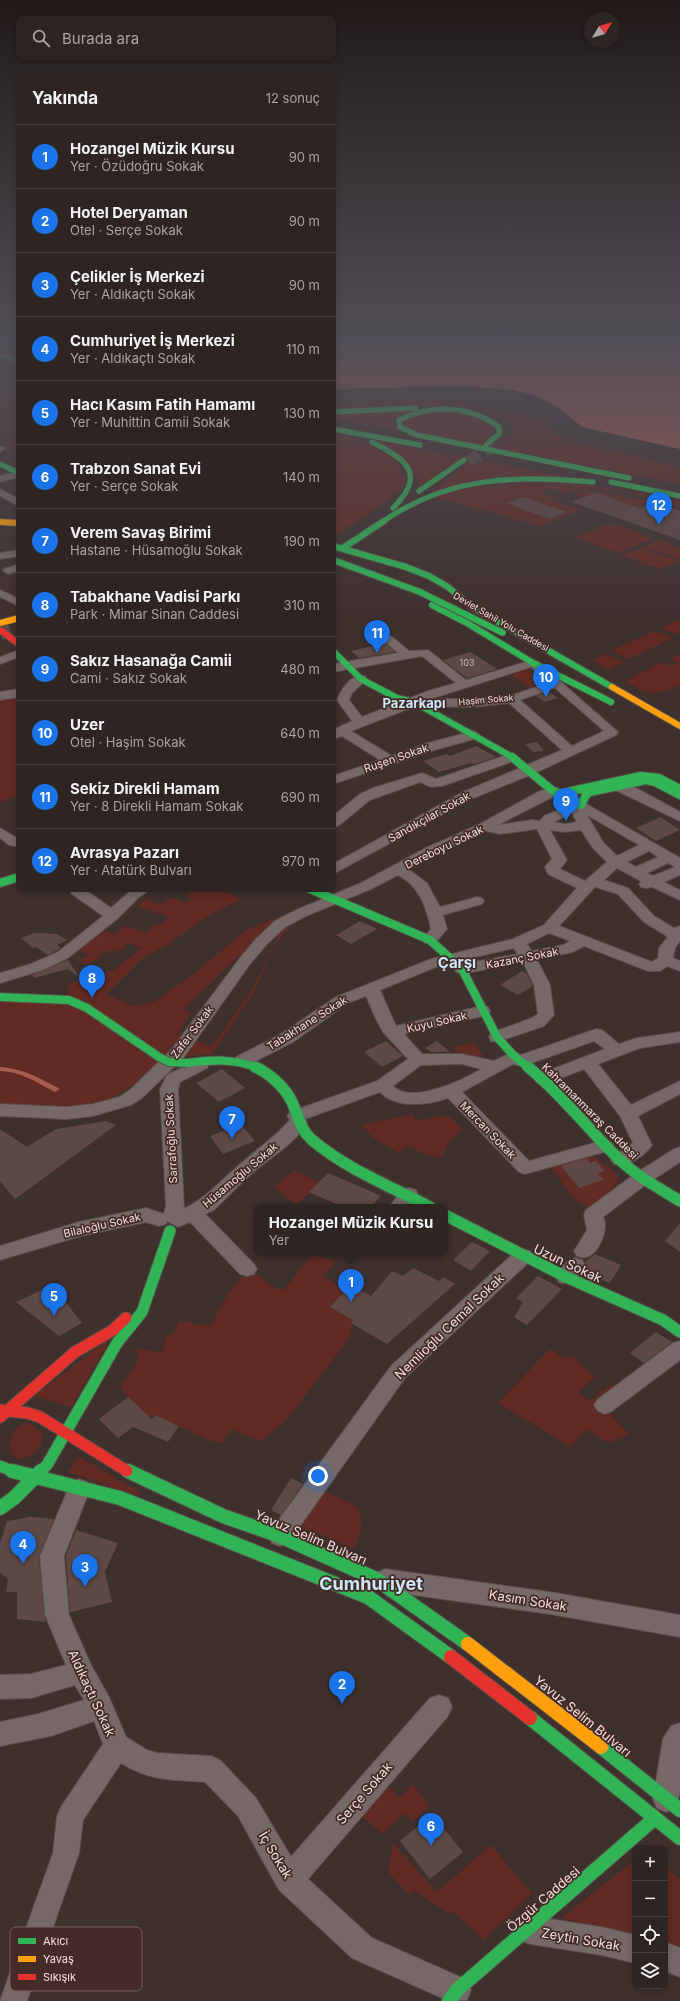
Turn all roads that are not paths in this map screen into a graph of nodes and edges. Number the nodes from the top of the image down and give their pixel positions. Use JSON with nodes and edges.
{"nodes":[{"id":1,"x":350,"y":433,"type":"edge"},
{"id":2,"x":356,"y":433,"type":"edge"},
{"id":3,"x":399,"y":433,"type":"edge"},
{"id":4,"x":414,"y":433,"type":"edge"},
{"id":5,"x":499,"y":433,"type":"edge"},
{"id":6,"x":507,"y":433,"type":"edge"},
{"id":7,"x":0,"y":451,"type":"edge"},
{"id":8,"x":467,"y":461,"type":"tunnel mouth"},
{"id":9,"x":16,"y":462,"type":"edge"},
{"id":10,"x":0,"y":464,"type":"edge"},
{"id":11,"x":16,"y":472,"type":"edge"},
{"id":12,"x":0,"y":474,"type":"edge"},
{"id":13,"x":16,"y":474,"type":"edge"},
{"id":14,"x":16,"y":475,"type":"edge"},
{"id":15,"x":629,"y":478,"type":"junction"},
{"id":16,"x":0,"y":479,"type":"edge"},
{"id":17,"x":639,"y":488,"type":"junction"},
{"id":18,"x":680,"y":488,"type":"edge"},
{"id":19,"x":0,"y":492,"type":"edge"},
{"id":20,"x":680,"y":496,"type":"edge"},
{"id":21,"x":16,"y":500,"type":"edge"},
{"id":22,"x":396,"y":509,"type":"junction"},
{"id":23,"x":0,"y":522,"type":"edge"},
{"id":24,"x":16,"y":523,"type":"edge"},
{"id":25,"x":338,"y":549,"type":"edge"},
{"id":26,"x":16,"y":553,"type":"edge"},
{"id":27,"x":0,"y":556,"type":"edge"},
{"id":28,"x":336,"y":561,"type":"edge"},
{"id":29,"x":336,"y":563,"type":"edge"},
{"id":30,"x":336,"y":568,"type":"edge"},
{"id":31,"x":16,"y":569,"type":"edge"},
{"id":32,"x":8,"y":571,"type":"dead end"},
{"id":33,"x":0,"y":593,"type":"edge"},
{"id":34,"x":16,"y":601,"type":"edge"},
{"id":35,"x":472,"y":607,"type":"junction"},
{"id":36,"x":9,"y":628,"type":"edge"},
{"id":37,"x":387,"y":638,"type":"dead end"},
{"id":38,"x":16,"y":639,"type":"edge"},
{"id":39,"x":336,"y":654,"type":"edge"},
{"id":40,"x":16,"y":655,"type":"edge"},
{"id":41,"x":407,"y":655,"type":"junction"},
{"id":42,"x":0,"y":661,"type":"edge"},
{"id":43,"x":533,"y":663,"type":"junction"},
{"id":44,"x":346,"y":666,"type":"junction"},
{"id":45,"x":336,"y":668,"type":"edge"},
{"id":46,"x":361,"y":679,"type":"junction"},
{"id":47,"x":463,"y":683,"type":"junction"},
{"id":48,"x":556,"y":684,"type":"junction"},
{"id":49,"x":16,"y":693,"type":"edge"},
{"id":50,"x":0,"y":696,"type":"edge"},
{"id":51,"x":512,"y":699,"type":"junction"},
{"id":52,"x":414,"y":702,"type":"junction"},
{"id":53,"x":359,"y":722,"type":"junction"},
{"id":54,"x":680,"y":726,"type":"edge"},
{"id":55,"x":338,"y":733,"type":"edge"},
{"id":56,"x":474,"y":736,"type":"junction"},
{"id":57,"x":570,"y":751,"type":"junction"},
{"id":58,"x":512,"y":757,"type":"junction"},
{"id":59,"x":390,"y":760,"type":"junction"},
{"id":60,"x":528,"y":771,"type":"junction"},
{"id":61,"x":350,"y":774,"type":"junction"},
{"id":62,"x":336,"y":779,"type":"edge"},
{"id":63,"x":618,"y":786,"type":"junction"},
{"id":64,"x":680,"y":789,"type":"edge"},
{"id":65,"x":378,"y":791,"type":"junction"},
{"id":66,"x":559,"y":793,"type":"junction"},
{"id":67,"x":680,"y":795,"type":"edge"},
{"id":68,"x":580,"y":807,"type":"junction"},
{"id":69,"x":680,"y":817,"type":"edge"},
{"id":70,"x":336,"y":821,"type":"edge"},
{"id":71,"x":549,"y":821,"type":"junction"},
{"id":72,"x":586,"y":826,"type":"junction"},
{"id":73,"x":485,"y":827,"type":"junction"},
{"id":74,"x":0,"y":832,"type":"edge"},
{"id":75,"x":16,"y":842,"type":"edge"},
{"id":76,"x":650,"y":845,"type":"junction"},
{"id":77,"x":674,"y":861,"type":"edge"},
{"id":78,"x":616,"y":862,"type":"junction"},
{"id":79,"x":336,"y":868,"type":"edge"},
{"id":80,"x":398,"y":869,"type":"junction"},
{"id":81,"x":680,"y":870,"type":"edge"},
{"id":82,"x":634,"y":873,"type":"junction"},
{"id":83,"x":16,"y":878,"type":"edge"},
{"id":84,"x":651,"y":882,"type":"junction"},
{"id":85,"x":0,"y":884,"type":"edge"},
{"id":86,"x":589,"y":884,"type":"junction"},
{"id":87,"x":623,"y":891,"type":"junction"},
{"id":88,"x":80,"y":892,"type":"edge"},
{"id":89,"x":138,"y":892,"type":"edge"},
{"id":90,"x":317,"y":892,"type":"edge"},
{"id":91,"x":679,"y":895,"type":"edge"},
{"id":92,"x":334,"y":899,"type":"junction"},
{"id":93,"x":477,"y":901,"type":"dead end"},
{"id":94,"x":435,"y":913,"type":"junction"},
{"id":95,"x":112,"y":916,"type":"junction"},
{"id":96,"x":549,"y":928,"type":"junction"},
{"id":97,"x":678,"y":933,"type":"edge"},
{"id":98,"x":430,"y":940,"type":"junction"},
{"id":99,"x":582,"y":941,"type":"junction"},
{"id":100,"x":518,"y":942,"type":"junction"},
{"id":101,"x":527,"y":956,"type":"junction"},
{"id":102,"x":450,"y":958,"type":"junction"},
{"id":103,"x":665,"y":960,"type":"junction"},
{"id":104,"x":680,"y":966,"type":"edge"},
{"id":105,"x":462,"y":970,"type":"junction"},
{"id":106,"x":0,"y":978,"type":"edge"},
{"id":107,"x":371,"y":988,"type":"junction"},
{"id":108,"x":0,"y":997,"type":"edge"},
{"id":109,"x":482,"y":1011,"type":"junction"},
{"id":110,"x":392,"y":1032,"type":"junction"},
{"id":111,"x":497,"y":1037,"type":"junction"},
{"id":112,"x":680,"y":1038,"type":"edge"},
{"id":113,"x":616,"y":1050,"type":"junction"},
{"id":114,"x":517,"y":1059,"type":"junction"},
{"id":115,"x":417,"y":1060,"type":"junction"},
{"id":116,"x":242,"y":1061,"type":"junction"},
{"id":117,"x":196,"y":1062,"type":"junction"},
{"id":118,"x":587,"y":1062,"type":"junction"},
{"id":119,"x":496,"y":1068,"type":"junction"},
{"id":120,"x":542,"y":1079,"type":"junction"},
{"id":121,"x":383,"y":1085,"type":"junction"},
{"id":122,"x":451,"y":1091,"type":"junction"},
{"id":123,"x":677,"y":1092,"type":"edge"},
{"id":124,"x":0,"y":1110,"type":"edge"},
{"id":125,"x":628,"y":1114,"type":"junction"},
{"id":126,"x":297,"y":1119,"type":"junction"},
{"id":127,"x":605,"y":1146,"type":"junction"},
{"id":128,"x":680,"y":1153,"type":"edge"},
{"id":129,"x":620,"y":1160,"type":"junction"},
{"id":130,"x":642,"y":1178,"type":"junction"},
{"id":131,"x":404,"y":1201,"type":"edge"},
{"id":132,"x":680,"y":1201,"type":"edge"},
{"id":133,"x":417,"y":1204,"type":"edge"},
{"id":134,"x":172,"y":1221,"type":"junction"},
{"id":135,"x":448,"y":1221,"type":"edge"},
{"id":136,"x":0,"y":1253,"type":"edge"},
{"id":137,"x":523,"y":1256,"type":"junction"},
{"id":138,"x":575,"y":1265,"type":"junction"},
{"id":139,"x":247,"y":1269,"type":"dead end"},
{"id":140,"x":680,"y":1332,"type":"edge"},
{"id":141,"x":118,"y":1333,"type":"junction"},
{"id":142,"x":680,"y":1349,"type":"edge"},
{"id":143,"x":605,"y":1405,"type":"dead end"},
{"id":144,"x":2,"y":1413,"type":"edge"},
{"id":145,"x":64,"y":1434,"type":"junction"},
{"id":146,"x":0,"y":1466,"type":"edge"},
{"id":147,"x":35,"y":1476,"type":"junction"},
{"id":148,"x":79,"y":1489,"type":"junction"},
{"id":149,"x":0,"y":1508,"type":"edge"},
{"id":150,"x":280,"y":1536,"type":"junction"},
{"id":151,"x":376,"y":1578,"type":"junction"},
{"id":152,"x":680,"y":1626,"type":"edge"},
{"id":153,"x":81,"y":1671,"type":"junction"},
{"id":154,"x":0,"y":1687,"type":"edge"},
{"id":155,"x":100,"y":1706,"type":"junction"},
{"id":156,"x":439,"y":1707,"type":"dead end"},
{"id":157,"x":0,"y":1734,"type":"edge"},
{"id":158,"x":680,"y":1735,"type":"edge"},
{"id":159,"x":117,"y":1746,"type":"junction"},
{"id":160,"x":667,"y":1809,"type":"edge"},
{"id":161,"x":680,"y":1838,"type":"edge"},
{"id":162,"x":289,"y":1880,"type":"junction"},
{"id":163,"x":40,"y":1927,"type":"edge"},
{"id":164,"x":527,"y":1930,"type":"junction"},
{"id":165,"x":632,"y":1948,"type":"edge"},
{"id":166,"x":668,"y":1957,"type":"edge"},
{"id":167,"x":680,"y":1963,"type":"edge"},
{"id":168,"x":17,"y":1991,"type":"edge"},
{"id":169,"x":453,"y":1996,"type":"edge"},
{"id":170,"x":13,"y":2001,"type":"edge"}],
"edges":[{"from":1,"to":22,"type":"main road"},
{"from":2,"to":17,"type":"main road"},
{"from":3,"to":15,"type":"main road"},
{"from":4,"to":15,"type":"main road"},
{"from":5,"to":6,"type":"main road"},
{"from":7,"to":9,"type":"main road"},
{"from":8,"to":22,"type":"main road"},
{"from":10,"to":11,"type":"main road"},
{"from":12,"to":13,"type":"street"},
{"from":14,"to":16,"type":"street"},
{"from":15,"to":18,"type":"main road"},
{"from":17,"to":20,"type":"main road"},
{"from":17,"to":22,"type":"main road"},
{"from":19,"to":21,"type":"street"},
{"from":22,"to":25,"type":"main road"},
{"from":23,"to":24,"type":"main road"},
{"from":25,"to":29,"type":"main road"},
{"from":25,"to":35,"type":"main road","name":"Devlet Sahil Yolu Caddesi"},
{"from":25,"to":35,"type":"main road"},
{"from":26,"to":27,"type":"street"},
{"from":28,"to":43,"type":"main road","name":"Devlet Sahil Yolu Caddesi","bridge":true},
{"from":30,"to":43,"type":"main road","name":"Devlet Sahil Yolu Caddesi"},
{"from":31,"to":32,"type":"street"},
{"from":33,"to":34,"type":"street"},
{"from":35,"to":54,"type":"main road"},
{"from":36,"to":38,"type":"main road"},
{"from":37,"to":41,"type":"street"},
{"from":39,"to":44,"type":"main road"},
{"from":40,"to":42,"type":"street"},
{"from":41,"to":44,"type":"street"},
{"from":41,"to":47,"type":"street"},
{"from":43,"to":47,"type":"street"},
{"from":43,"to":48,"type":"street"},
{"from":44,"to":45,"type":"street"},
{"from":44,"to":46,"type":"main road"},
{"from":46,"to":52,"type":"main road"},
{"from":46,"to":53,"type":"street"},
{"from":47,"to":52,"type":"street"},
{"from":48,"to":51,"type":"street","name":"Haşim Sokak"},
{"from":48,"to":57,"type":"street","name":"Sandıkçılar Sokak"},
{"from":49,"to":50,"type":"street"},
{"from":51,"to":52,"type":"street","name":"Haşim Sokak"},
{"from":51,"to":57,"type":"street"},
{"from":52,"to":53,"type":"street"},
{"from":52,"to":56,"type":"main road"},
{"from":53,"to":55,"type":"street"},
{"from":55,"to":59,"type":"street"},
{"from":56,"to":58,"type":"main road"},
{"from":56,"to":59,"type":"street","name":"Ruşen Sokak"},
{"from":57,"to":60,"type":"street","name":"Sandıkçılar Sokak"},
{"from":58,"to":60,"type":"main road"},
{"from":58,"to":65,"type":"street"},
{"from":59,"to":61,"type":"street","name":"Ruşen Sokak"},
{"from":60,"to":66,"type":"main road"},
{"from":60,"to":79,"type":"street","name":"Sandıkçılar Sokak"},
{"from":61,"to":62,"type":"street"},
{"from":61,"to":65,"type":"street","name":"Ruşen Sokak"},
{"from":63,"to":67,"type":"main road"},
{"from":63,"to":68,"type":"main road"},
{"from":63,"to":69,"type":"street"},
{"from":64,"to":66,"type":"main road"},
{"from":65,"to":70,"type":"street"},
{"from":66,"to":68,"type":"main road"},
{"from":66,"to":73,"type":"street","name":"Dereboyu Sokak"},
{"from":68,"to":71,"type":"street"},
{"from":68,"to":72,"type":"street"},
{"from":68,"to":76,"type":"street"},
{"from":71,"to":72,"type":"street"},
{"from":71,"to":73,"type":"street"},
{"from":71,"to":86,"type":"street"},
{"from":72,"to":78,"type":"street"},
{"from":73,"to":80,"type":"street","name":"Dereboyu Sokak"},
{"from":74,"to":75,"type":"street"},
{"from":76,"to":77,"type":"street"},
{"from":76,"to":78,"type":"street"},
{"from":77,"to":82,"type":"street"},
{"from":78,"to":82,"type":"street"},
{"from":78,"to":86,"type":"street"},
{"from":80,"to":92,"type":"street","name":"Dereboyu Sokak"},
{"from":80,"to":94,"type":"street"},
{"from":81,"to":84,"type":"street"},
{"from":82,"to":84,"type":"street"},
{"from":83,"to":85,"type":"main road"},
{"from":84,"to":87,"type":"street"},
{"from":84,"to":91,"type":"street"},
{"from":86,"to":87,"type":"street"},
{"from":86,"to":96,"type":"street"},
{"from":87,"to":97,"type":"street"},
{"from":88,"to":95,"type":"street"},
{"from":89,"to":95,"type":"street"},
{"from":90,"to":92,"type":"main road","name":"Kahramanmaraş Caddesi"},
{"from":92,"to":98,"type":"main road","name":"Kahramanmaraş Caddesi"},
{"from":92,"to":124,"type":"street","name":"Zafer Sokak"},
{"from":93,"to":94,"type":"street"},
{"from":94,"to":98,"type":"street"},
{"from":95,"to":106,"type":"street"},
{"from":96,"to":99,"type":"street"},
{"from":96,"to":100,"type":"street","name":"Tabakhane Sokak"},
{"from":97,"to":103,"type":"street"},
{"from":98,"to":102,"type":"main road","name":"Kahramanmaraş Caddesi"},
{"from":99,"to":101,"type":"street","name":"Kazanç Sokak"},
{"from":99,"to":103,"type":"street"},
{"from":100,"to":101,"type":"street"},
{"from":100,"to":102,"type":"street","name":"Tabakhane Sokak"},
{"from":101,"to":105,"type":"street","name":"Kazanç Sokak"},
{"from":101,"to":111,"type":"street"},
{"from":102,"to":105,"type":"main road","name":"Kahramanmaraş Caddesi"},
{"from":102,"to":107,"type":"street","name":"Tabakhane Sokak"},
{"from":103,"to":104,"type":"street"},
{"from":105,"to":109,"type":"main road","name":"Kahramanmaraş Caddesi"},
{"from":107,"to":110,"type":"street"},
{"from":107,"to":116,"type":"street","name":"Tabakhane Sokak"},
{"from":108,"to":117,"type":"main road","name":"Tabakhane Sokak","bridge":true},
{"from":109,"to":110,"type":"street","name":"Kuyu Sokak"},
{"from":109,"to":111,"type":"main road","name":"Kahramanmaraş Caddesi"},
{"from":110,"to":115,"type":"street"},
{"from":111,"to":114,"type":"main road","name":"Kahramanmaraş Caddesi"},
{"from":112,"to":113,"type":"street"},
{"from":113,"to":114,"type":"street"},
{"from":113,"to":118,"type":"street"},
{"from":114,"to":119,"type":"street"},
{"from":114,"to":120,"type":"main road","name":"Kahramanmaraş Caddesi"},
{"from":115,"to":119,"type":"street"},
{"from":115,"to":121,"type":"street"},
{"from":116,"to":117,"type":"main road","name":"Tabakhane Sokak"},
{"from":116,"to":126,"type":"main road"},
{"from":117,"to":134,"type":"street","name":"Sarrafoğlu Sokak"},
{"from":118,"to":120,"type":"street"},
{"from":118,"to":125,"type":"street"},
{"from":119,"to":122,"type":"street"},
{"from":120,"to":127,"type":"main road","name":"Kahramanmaraş Caddesi"},
{"from":121,"to":122,"type":"street"},
{"from":121,"to":126,"type":"street"},
{"from":122,"to":127,"type":"street","name":"Mercan Sokak"},
{"from":123,"to":125,"type":"street"},
{"from":125,"to":129,"type":"street"},
{"from":126,"to":131,"type":"main road"},
{"from":126,"to":134,"type":"street","name":"Hüsamoğlu Sokak"},
{"from":127,"to":129,"type":"main road","name":"Kahramanmaraş Caddesi"},
{"from":128,"to":130,"type":"street"},
{"from":129,"to":130,"type":"main road","name":"Kahramanmaraş Caddesi"},
{"from":130,"to":132,"type":"main road","name":"Kahramanmaraş Caddesi"},
{"from":130,"to":138,"type":"street"},
{"from":131,"to":133,"type":"main road"},
{"from":134,"to":136,"type":"street","name":"Bilaloğlu Sokak"},
{"from":134,"to":139,"type":"street"},
{"from":134,"to":141,"type":"main road"},
{"from":135,"to":137,"type":"main road","name":"Uzun Sokak"},
{"from":137,"to":138,"type":"main road","name":"Uzun Sokak"},
{"from":137,"to":150,"type":"street","name":"Nemlioğlu Cemal Sokak"},
{"from":138,"to":140,"type":"main road","name":"Uzun Sokak"},
{"from":141,"to":144,"type":"main road"},
{"from":141,"to":145,"type":"main road"},
{"from":142,"to":143,"type":"street"},
{"from":144,"to":145,"type":"main road","name":"Yavuz Selim Bulvarı"},
{"from":145,"to":147,"type":"main road"},
{"from":145,"to":150,"type":"main road","name":"Yavuz Selim Bulvarı"},
{"from":146,"to":147,"type":"main road","name":"Yavuz Selim Bulvarı"},
{"from":147,"to":148,"type":"main road","name":"Yavuz Selim Bulvarı"},
{"from":147,"to":149,"type":"main road"},
{"from":148,"to":153,"type":"street","name":"Aldıkaçtı Sokak"},
{"from":148,"to":160,"type":"main road","name":"Yavuz Selim Bulvarı"},
{"from":150,"to":151,"type":"main road","name":"Yavuz Selim Bulvarı"},
{"from":151,"to":152,"type":"street","name":"Kasım Sokak"},
{"from":151,"to":160,"type":"main road","name":"Yavuz Selim Bulvarı"},
{"from":153,"to":154,"type":"street"},
{"from":153,"to":155,"type":"street","name":"Aldıkaçtı Sokak"},
{"from":155,"to":157,"type":"street"},
{"from":155,"to":159,"type":"street","name":"Aldıkaçtı Sokak"},
{"from":156,"to":162,"type":"street","name":"Serçe Sokak"},
{"from":158,"to":160,"type":"street"},
{"from":159,"to":162,"type":"street","name":"İç Sokak"},
{"from":159,"to":163,"type":"street","name":"Aldıkaçtı Sokak"},
{"from":160,"to":161,"type":"main road","name":"Yavuz Selim Bulvarı"},
{"from":160,"to":164,"type":"main road","name":"Özgür Caddesi"},
{"from":162,"to":169,"type":"street","name":"İç Sokak"},
{"from":164,"to":165,"type":"street","name":"Zeytin Sokak"},
{"from":164,"to":169,"type":"main road","name":"Özgür Caddesi"},
{"from":166,"to":167,"type":"street"},
{"from":168,"to":170,"type":"street","name":"Aldıkaçtı Sokak"}]}
